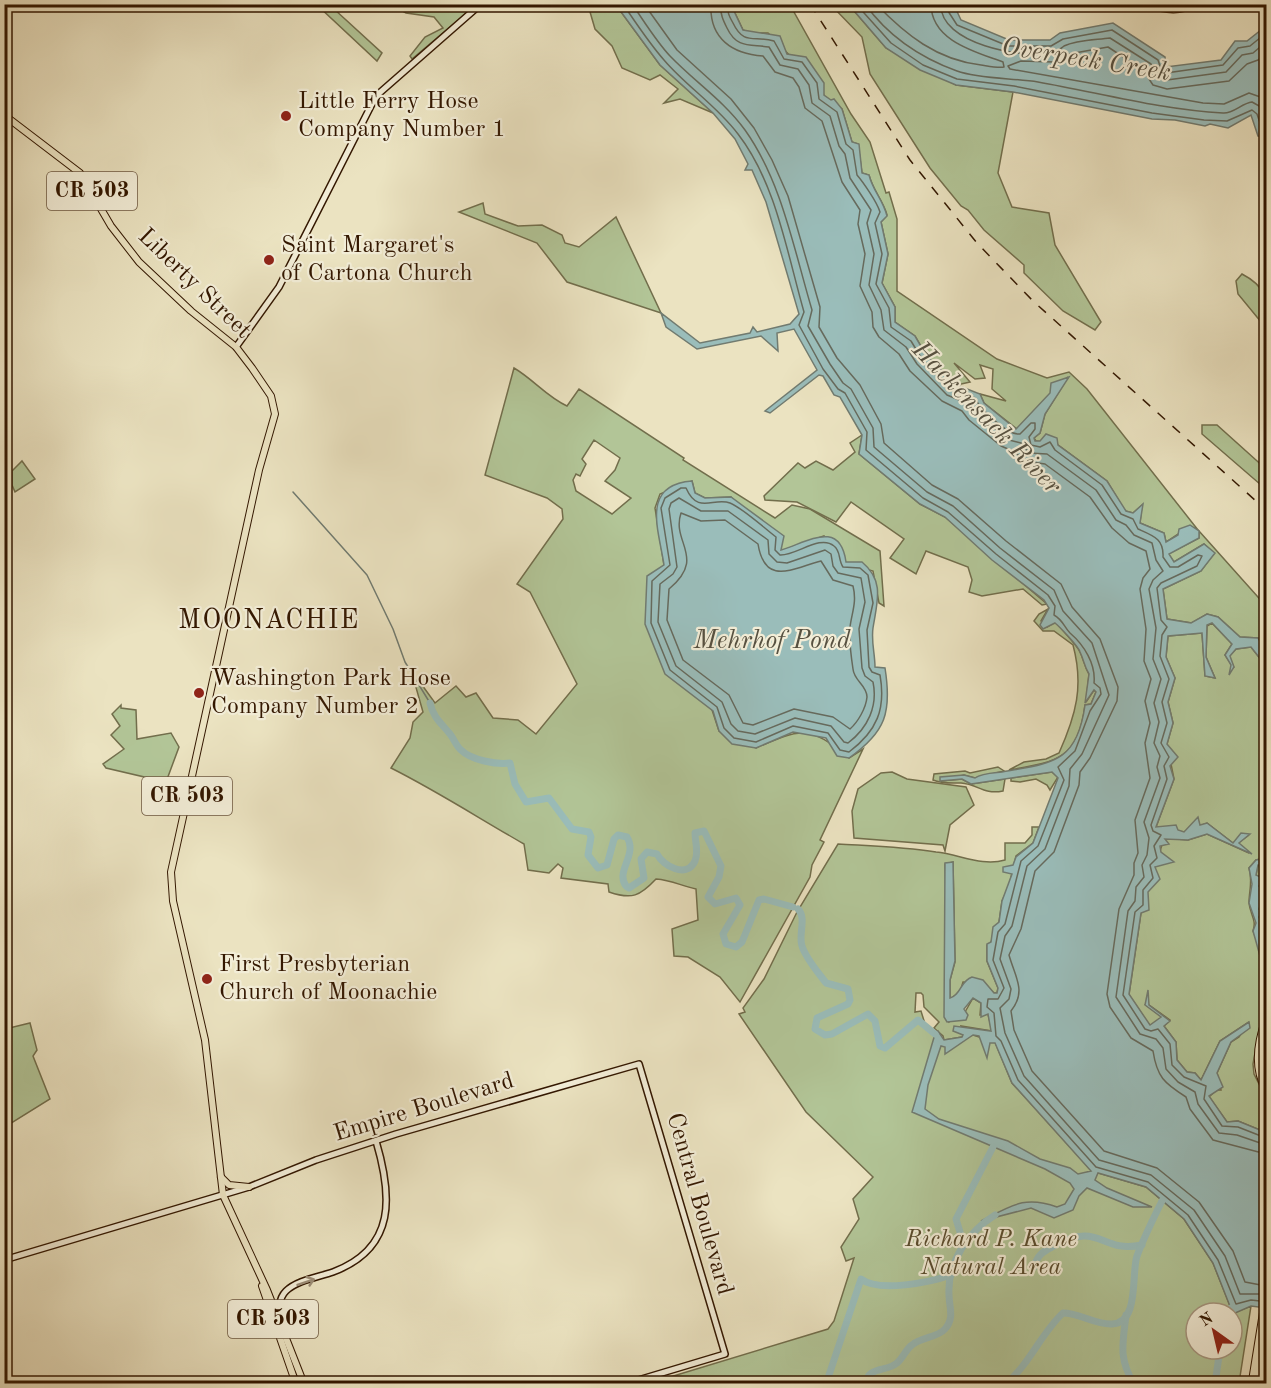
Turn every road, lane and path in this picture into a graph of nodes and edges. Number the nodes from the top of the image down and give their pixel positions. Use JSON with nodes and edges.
{"nodes":[{"id":1,"x":481,"y":4,"type":"edge"},
{"id":2,"x":1148,"y":4,"type":"edge"},
{"id":3,"x":1197,"y":4,"type":"edge"},
{"id":4,"x":4,"y":115,"type":"edge"},
{"id":5,"x":236,"y":347,"type":"junction"},
{"id":6,"x":1266,"y":1021,"type":"edge"},
{"id":7,"x":1266,"y":1046,"type":"edge"},
{"id":8,"x":639,"y":1064,"type":"joint"},
{"id":9,"x":1260,"y":1069,"type":"junction"},
{"id":10,"x":1266,"y":1089,"type":"edge"},
{"id":11,"x":376,"y":1141,"type":"junction"},
{"id":12,"x":220,"y":1176,"type":"junction"},
{"id":13,"x":249,"y":1187,"type":"junction"},
{"id":14,"x":223,"y":1195,"type":"junction"},
{"id":15,"x":250,"y":1255,"type":"junction"},
{"id":16,"x":4,"y":1260,"type":"edge"},
{"id":17,"x":1266,"y":1297,"type":"edge"},
{"id":18,"x":281,"y":1326,"type":"junction"},
{"id":19,"x":1266,"y":1328,"type":"edge"},
{"id":20,"x":296,"y":1383,"type":"edge"},
{"id":21,"x":304,"y":1383,"type":"edge"},
{"id":22,"x":625,"y":1383,"type":"edge"},
{"id":23,"x":1252,"y":1383,"type":"edge"},
{"id":24,"x":1258,"y":1383,"type":"edge"}],
"edges":[{"from":1,"to":5,"type":"street"},
{"from":2,"to":3,"type":"street"},
{"from":4,"to":5,"type":"main road","name":"Liberty Street","number":"CR 503"},
{"from":5,"to":12,"type":"main road","name":"Liberty Street","number":"CR 503"},
{"from":6,"to":9,"type":"highway"},
{"from":7,"to":9,"type":"highway"},
{"from":8,"to":11,"type":"street","name":"Empire Boulevard"},
{"from":8,"to":22,"type":"street","name":"Central Boulevard"},
{"from":9,"to":10,"type":"highway"},
{"from":11,"to":13,"type":"street","name":"Empire Boulevard"},
{"from":18,"to":11,"type":"street","one_way":true},
{"from":12,"to":13,"type":"main road"},
{"from":12,"to":14,"type":"main road","number":"CR 503"},
{"from":13,"to":14,"type":"street","name":"Empire Boulevard"},
{"from":14,"to":15,"type":"main road","number":"CR 503"},
{"from":14,"to":16,"type":"street","name":"Empire Boulevard"},
{"from":15,"to":18,"type":"main road","number":"CR 503"},
{"from":15,"to":20,"type":"main road","number":"CR 503"},
{"from":17,"to":23,"type":"highway"},
{"from":18,"to":21,"type":"main road","number":"CR 503"},
{"from":19,"to":24,"type":"highway"}]}
